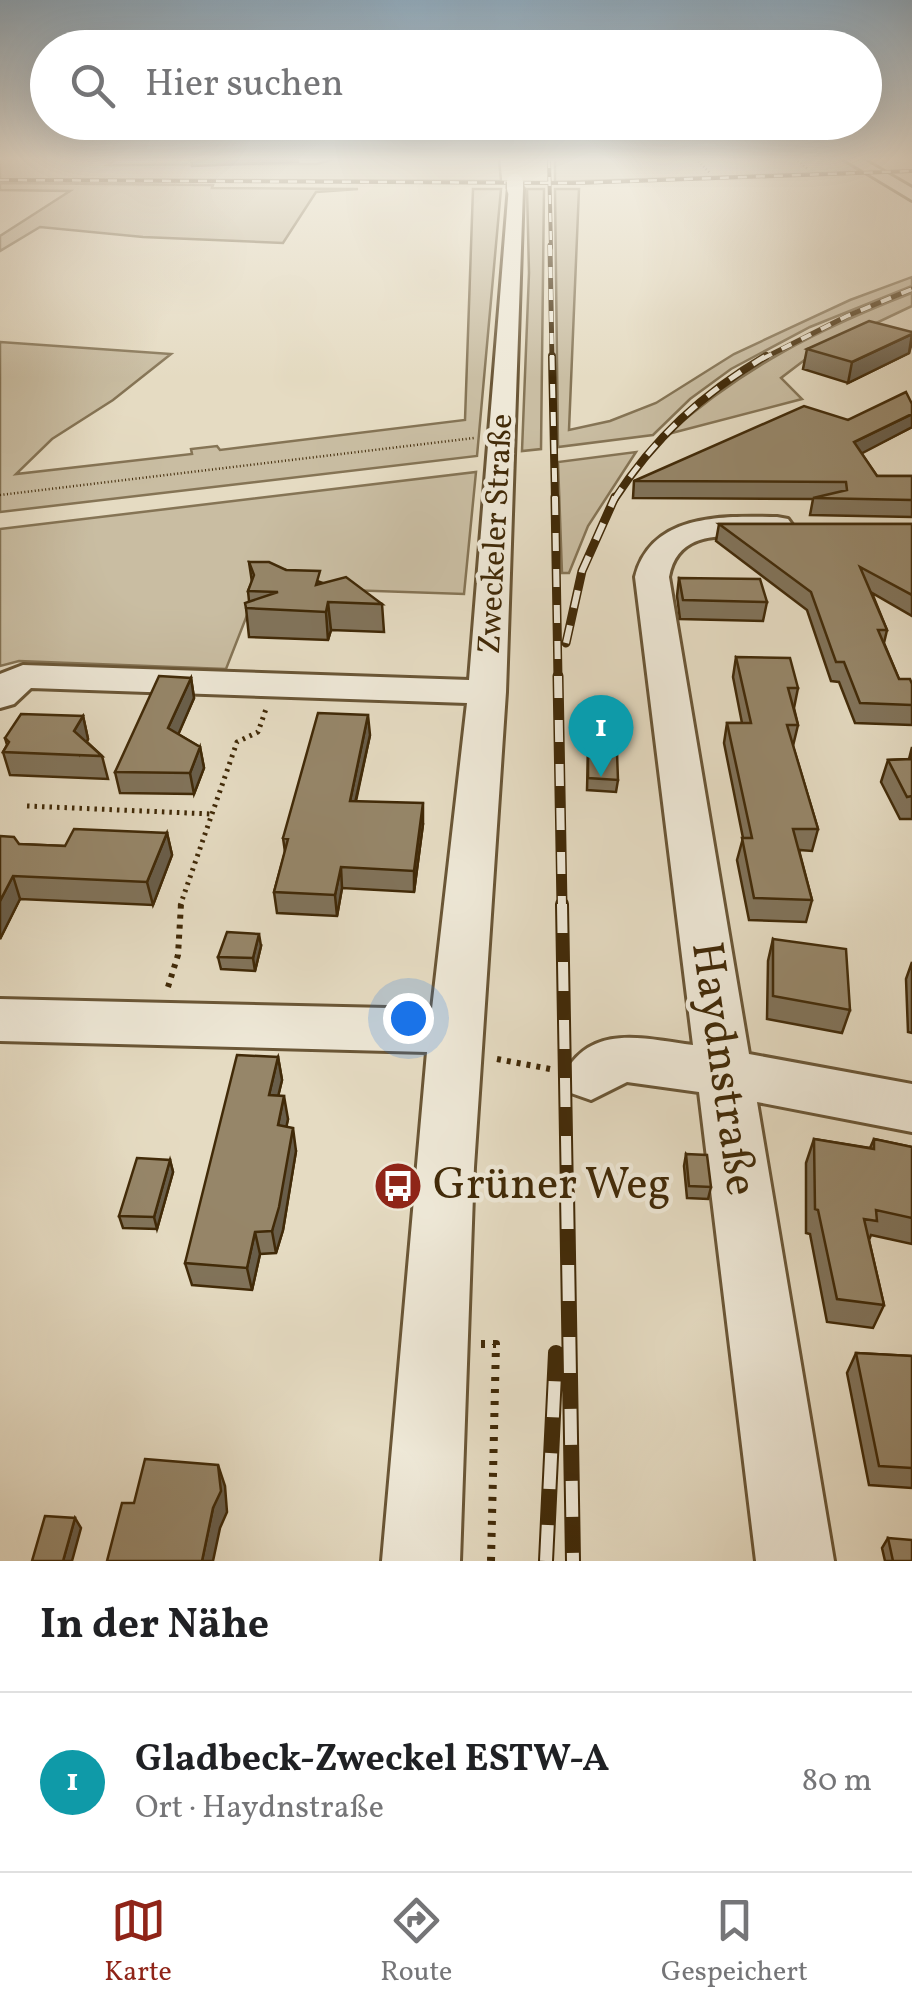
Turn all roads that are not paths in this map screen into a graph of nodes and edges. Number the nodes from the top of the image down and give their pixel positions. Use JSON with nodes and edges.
{"nodes":[{"id":1,"x":513,"y":232,"type":"edge"},
{"id":2,"x":809,"y":526,"type":"edge"},
{"id":3,"x":487,"y":692,"type":"junction"},
{"id":4,"x":0,"y":696,"type":"edge"},
{"id":5,"x":0,"y":1020,"type":"edge"},
{"id":6,"x":456,"y":1041,"type":"junction"},
{"id":7,"x":722,"y":1072,"type":"junction"},
{"id":8,"x":591,"y":1077,"type":"road end"},
{"id":9,"x":912,"y":1108,"type":"edge"},
{"id":10,"x":422,"y":1561,"type":"edge"},
{"id":11,"x":795,"y":1561,"type":"edge"}],
"edges":[{"from":1,"to":3,"type":"street","name":"Zweckeler Straße"},
{"from":2,"to":7,"type":"street","name":"Haydnstraße"},
{"from":3,"to":4,"type":"street"},
{"from":3,"to":6,"type":"street","name":"Zweckeler Straße"},
{"from":5,"to":6,"type":"street"},
{"from":6,"to":10,"type":"street","name":"Zweckeler Straße"},
{"from":7,"to":8,"type":"street"},
{"from":7,"to":9,"type":"street"},
{"from":7,"to":11,"type":"street","name":"Haydnstraße"}]}
